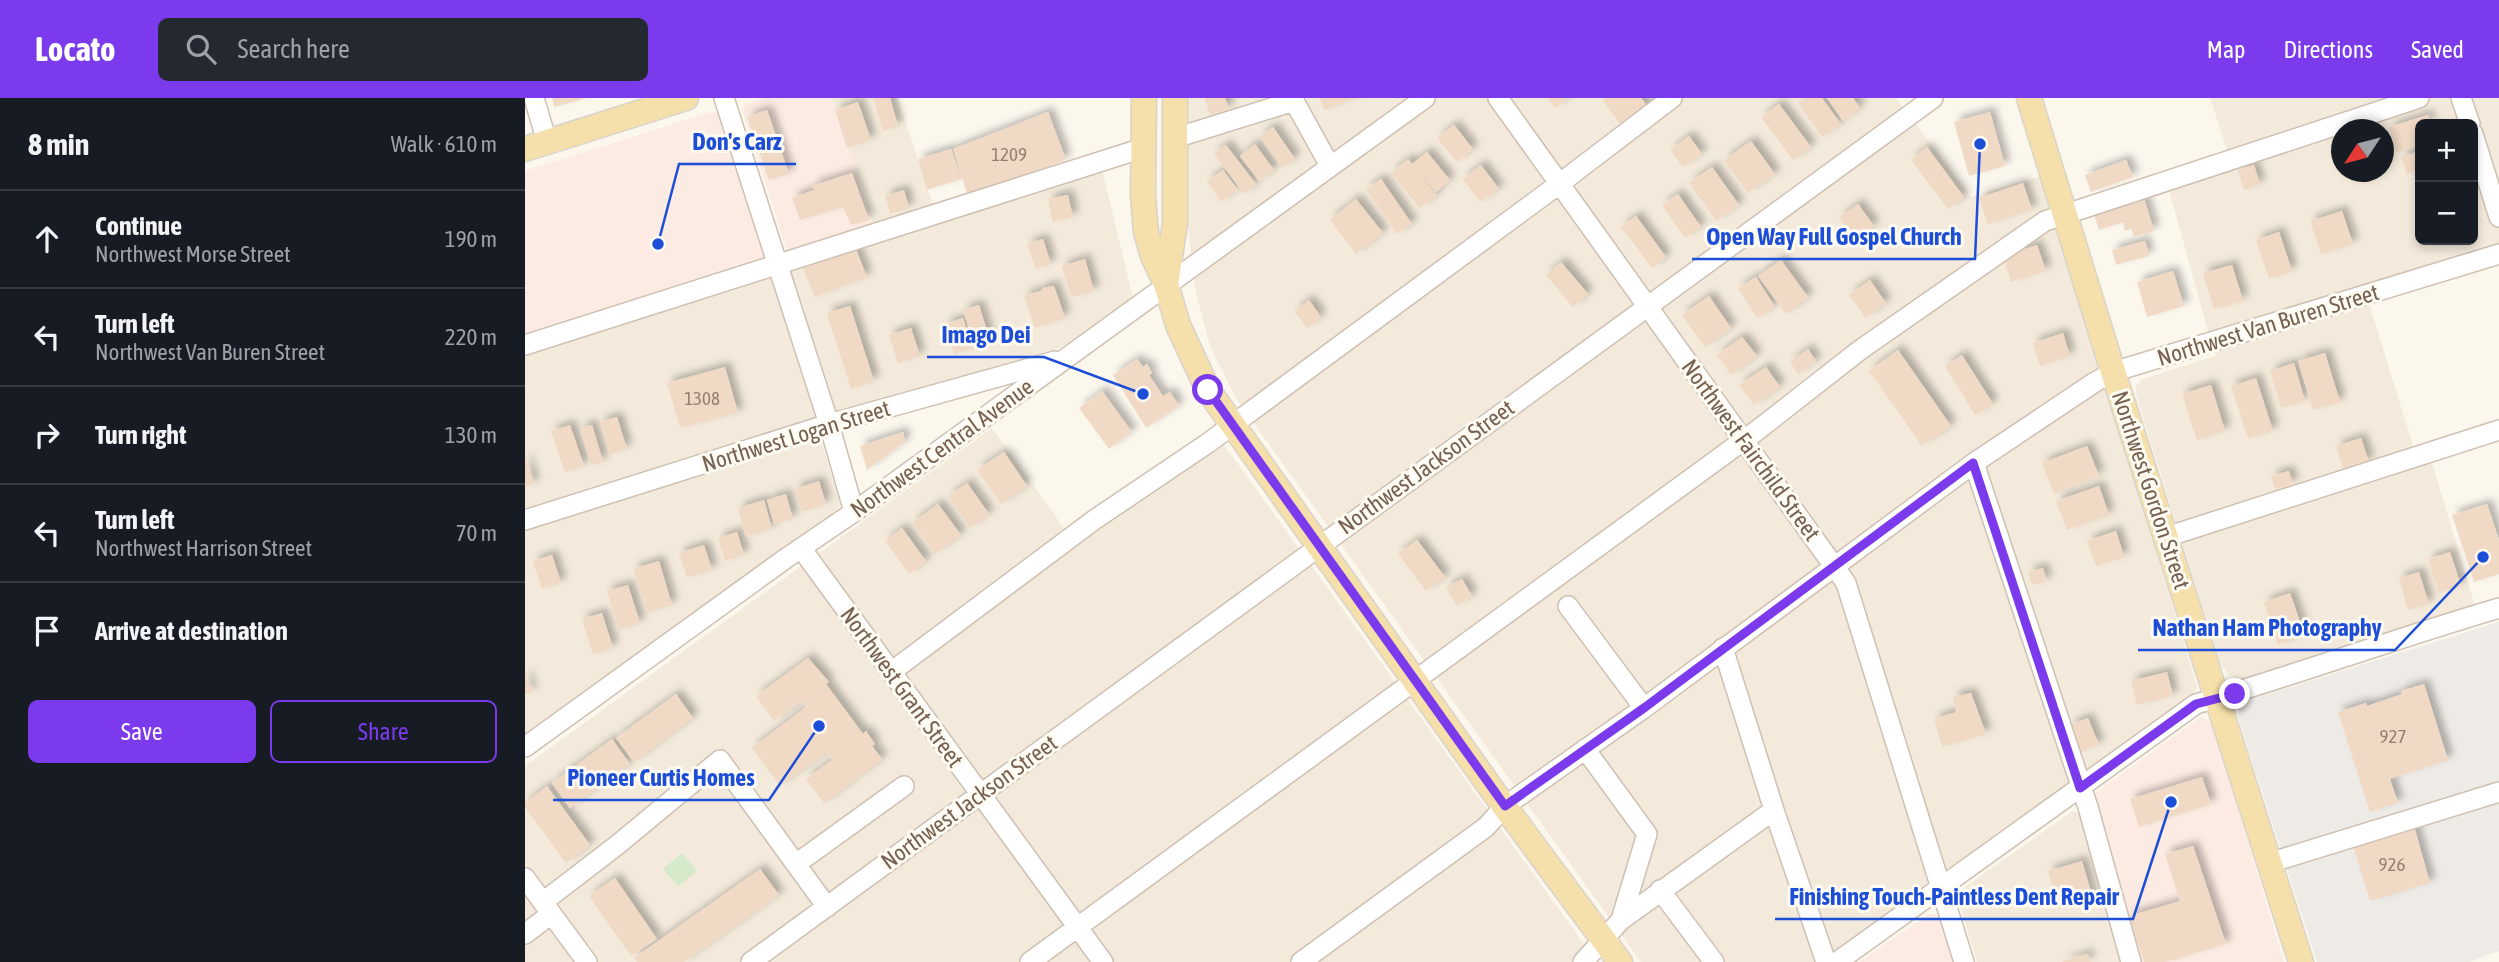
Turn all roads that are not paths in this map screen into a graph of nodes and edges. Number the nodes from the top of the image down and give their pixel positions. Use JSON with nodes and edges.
{"nodes":[{"id":1,"x":534,"y":98,"type":"edge"},
{"id":2,"x":686,"y":98,"type":"edge"},
{"id":3,"x":724,"y":98,"type":"edge"},
{"id":4,"x":1144,"y":98,"type":"edge"},
{"id":5,"x":1175,"y":98,"type":"edge"},
{"id":6,"x":1425,"y":98,"type":"edge"},
{"id":7,"x":1498,"y":98,"type":"edge"},
{"id":8,"x":1672,"y":98,"type":"edge"},
{"id":9,"x":1933,"y":98,"type":"edge"},
{"id":10,"x":2029,"y":98,"type":"edge"},
{"id":11,"x":2419,"y":98,"type":"edge"},
{"id":12,"x":2461,"y":98,"type":"edge"},
{"id":13,"x":1277,"y":102,"type":"edge"},
{"id":14,"x":2468,"y":119,"type":"edge"},
{"id":15,"x":1175,"y":138,"type":"junction"},
{"id":16,"x":536,"y":145,"type":"edge"},
{"id":17,"x":1143,"y":148,"type":"junction"},
{"id":18,"x":2478,"y":150,"type":"edge"},
{"id":19,"x":1330,"y":166,"type":"junction"},
{"id":20,"x":1559,"y":184,"type":"junction"},
{"id":21,"x":2065,"y":214,"type":"junction"},
{"id":22,"x":2499,"y":217,"type":"edge"},
{"id":23,"x":2499,"y":254,"type":"edge"},
{"id":24,"x":778,"y":264,"type":"junction"},
{"id":25,"x":1167,"y":284,"type":"junction"},
{"id":26,"x":1647,"y":306,"type":"junction"},
{"id":27,"x":525,"y":345,"type":"edge"},
{"id":28,"x":1069,"y":357,"type":"junction"},
{"id":29,"x":2113,"y":372,"type":"junction"},
{"id":30,"x":829,"y":424,"type":"junction"},
{"id":31,"x":1231,"y":425,"type":"junction"},
{"id":32,"x":2499,"y":430,"type":"edge"},
{"id":33,"x":1743,"y":440,"type":"junction"},
{"id":34,"x":1973,"y":463,"type":"junction"},
{"id":35,"x":854,"y":512,"type":"junction"},
{"id":36,"x":525,"y":520,"type":"edge"},
{"id":37,"x":2166,"y":537,"type":"junction"},
{"id":38,"x":1318,"y":546,"type":"junction"},
{"id":39,"x":801,"y":548,"type":"junction"},
{"id":40,"x":1834,"y":566,"type":"junction"},
{"id":41,"x":1568,"y":606,"type":"dead end"},
{"id":42,"x":2499,"y":608,"type":"edge"},
{"id":43,"x":1723,"y":648,"type":"junction"},
{"id":44,"x":891,"y":672,"type":"junction"},
{"id":45,"x":1414,"y":679,"type":"junction"},
{"id":46,"x":2217,"y":698,"type":"junction"},
{"id":47,"x":1644,"y":708,"type":"junction"},
{"id":48,"x":525,"y":747,"type":"edge"},
{"id":49,"x":1585,"y":749,"type":"junction"},
{"id":50,"x":904,"y":786,"type":"dead end"},
{"id":51,"x":2080,"y":788,"type":"junction"},
{"id":52,"x":2499,"y":792,"type":"edge"},
{"id":53,"x":981,"y":794,"type":"junction"},
{"id":54,"x":1505,"y":806,"type":"junction"},
{"id":55,"x":1774,"y":810,"type":"junction"},
{"id":56,"x":2269,"y":863,"type":"junction"},
{"id":57,"x":796,"y":864,"type":"junction"},
{"id":58,"x":525,"y":878,"type":"edge"},
{"id":59,"x":1941,"y":888,"type":"junction"},
{"id":60,"x":1660,"y":890,"type":"junction"},
{"id":61,"x":827,"y":907,"type":"junction"},
{"id":62,"x":547,"y":908,"type":"junction"},
{"id":63,"x":1621,"y":920,"type":"junction"},
{"id":64,"x":1078,"y":928,"type":"junction"},
{"id":65,"x":525,"y":934,"type":"edge"},
{"id":66,"x":1604,"y":940,"type":"junction"},
{"id":67,"x":587,"y":962,"type":"edge"},
{"id":68,"x":751,"y":962,"type":"edge"},
{"id":69,"x":1030,"y":962,"type":"edge"},
{"id":70,"x":1103,"y":962,"type":"edge"},
{"id":71,"x":1301,"y":962,"type":"edge"},
{"id":72,"x":1583,"y":962,"type":"edge"},
{"id":73,"x":1620,"y":962,"type":"edge"},
{"id":74,"x":1714,"y":962,"type":"edge"},
{"id":75,"x":1826,"y":962,"type":"edge"},
{"id":76,"x":1837,"y":962,"type":"edge"},
{"id":77,"x":1964,"y":962,"type":"edge"},
{"id":78,"x":2131,"y":962,"type":"edge"},
{"id":79,"x":2301,"y":962,"type":"edge"}],
"edges":[{"from":1,"to":16,"type":"street"},
{"from":2,"to":16,"type":"main road"},
{"from":3,"to":24,"type":"street"},
{"from":4,"to":17,"type":"main road"},
{"from":5,"to":15,"type":"main road"},
{"from":6,"to":19,"type":"street","name":"Northwest Central Avenue"},
{"from":7,"to":20,"type":"street","name":"Northwest Fairchild Street"},
{"from":8,"to":20,"type":"street"},
{"from":9,"to":26,"type":"street","name":"Northwest Jackson Street"},
{"from":10,"to":21,"type":"main road","name":"Northwest Gordon Street"},
{"from":11,"to":21,"type":"street"},
{"from":12,"to":14,"type":"street"},
{"from":13,"to":15,"type":"street"},
{"from":13,"to":19,"type":"street"},
{"from":15,"to":25,"type":"main road"},
{"from":17,"to":24,"type":"street"},
{"from":17,"to":25,"type":"main road"},
{"from":18,"to":22,"type":"street"},
{"from":19,"to":25,"type":"street","name":"Northwest Central Avenue"},
{"from":20,"to":26,"type":"street","name":"Northwest Fairchild Street"},
{"from":20,"to":31,"type":"street"},
{"from":21,"to":29,"type":"main road","name":"Northwest Gordon Street"},
{"from":21,"to":33,"type":"street"},
{"from":23,"to":29,"type":"street","name":"Northwest Van Buren Street"},
{"from":24,"to":27,"type":"street"},
{"from":24,"to":30,"type":"street"},
{"from":25,"to":28,"type":"street","name":"Northwest Central Avenue"},
{"from":25,"to":31,"type":"main road"},
{"from":26,"to":33,"type":"street","name":"Northwest Fairchild Street"},
{"from":26,"to":38,"type":"street","name":"Northwest Jackson Street"},
{"from":28,"to":30,"type":"street","name":"Northwest Logan Street"},
{"from":28,"to":35,"type":"street","name":"Northwest Central Avenue"},
{"from":29,"to":34,"type":"street","name":"Northwest Van Buren Street"},
{"from":29,"to":37,"type":"main road","name":"Northwest Gordon Street"},
{"from":30,"to":35,"type":"street"},
{"from":30,"to":36,"type":"street","name":"Northwest Logan Street"},
{"from":31,"to":38,"type":"main road"},
{"from":31,"to":44,"type":"street"},
{"from":32,"to":37,"type":"street"},
{"from":33,"to":40,"type":"street","name":"Northwest Fairchild Street"},
{"from":33,"to":45,"type":"street"},
{"from":34,"to":40,"type":"street","name":"Northwest Van Buren Street"},
{"from":34,"to":51,"type":"street"},
{"from":35,"to":39,"type":"street","name":"Northwest Central Avenue"},
{"from":37,"to":46,"type":"main road","name":"Northwest Gordon Street"},
{"from":38,"to":45,"type":"main road"},
{"from":38,"to":53,"type":"street","name":"Northwest Jackson Street"},
{"from":39,"to":44,"type":"street","name":"Northwest Grant Street"},
{"from":39,"to":48,"type":"street","name":"Northwest Central Avenue"},
{"from":40,"to":43,"type":"street","name":"Northwest Van Buren Street"},
{"from":40,"to":59,"type":"street","name":"Northwest Fairchild Street"},
{"from":41,"to":47,"type":"street"},
{"from":42,"to":46,"type":"street"},
{"from":43,"to":47,"type":"street","name":"Northwest Van Buren Street"},
{"from":43,"to":55,"type":"street"},
{"from":44,"to":53,"type":"street","name":"Northwest Grant Street"},
{"from":45,"to":54,"type":"main road"},
{"from":45,"to":64,"type":"street"},
{"from":46,"to":51,"type":"street"},
{"from":46,"to":56,"type":"main road","name":"Northwest Gordon Street"},
{"from":47,"to":49,"type":"street","name":"Northwest Van Buren Street"},
{"from":49,"to":54,"type":"street","name":"Northwest Van Buren Street"},
{"from":49,"to":63,"type":"street"},
{"from":50,"to":57,"type":"street"},
{"from":51,"to":59,"type":"street"},
{"from":51,"to":78,"type":"street"},
{"from":52,"to":56,"type":"street"},
{"from":53,"to":61,"type":"street","name":"Northwest Jackson Street"},
{"from":53,"to":64,"type":"street","name":"Northwest Grant Street"},
{"from":54,"to":66,"type":"main road"},
{"from":54,"to":71,"type":"street","name":"Northwest Van Buren Street"},
{"from":55,"to":60,"type":"street"},
{"from":55,"to":75,"type":"street"},
{"from":56,"to":79,"type":"main road","name":"Northwest Gordon Street"},
{"from":57,"to":61,"type":"street"},
{"from":57,"to":62,"type":"street"},
{"from":58,"to":62,"type":"street"},
{"from":59,"to":76,"type":"street"},
{"from":59,"to":77,"type":"street","name":"Northwest Fairchild Street"},
{"from":60,"to":63,"type":"street"},
{"from":60,"to":74,"type":"street"},
{"from":61,"to":68,"type":"street","name":"Northwest Jackson Street"},
{"from":62,"to":65,"type":"street"},
{"from":62,"to":67,"type":"street"},
{"from":63,"to":66,"type":"street"},
{"from":64,"to":69,"type":"street"},
{"from":64,"to":70,"type":"street","name":"Northwest Grant Street"},
{"from":66,"to":72,"type":"street"},
{"from":66,"to":73,"type":"main road"}]}
